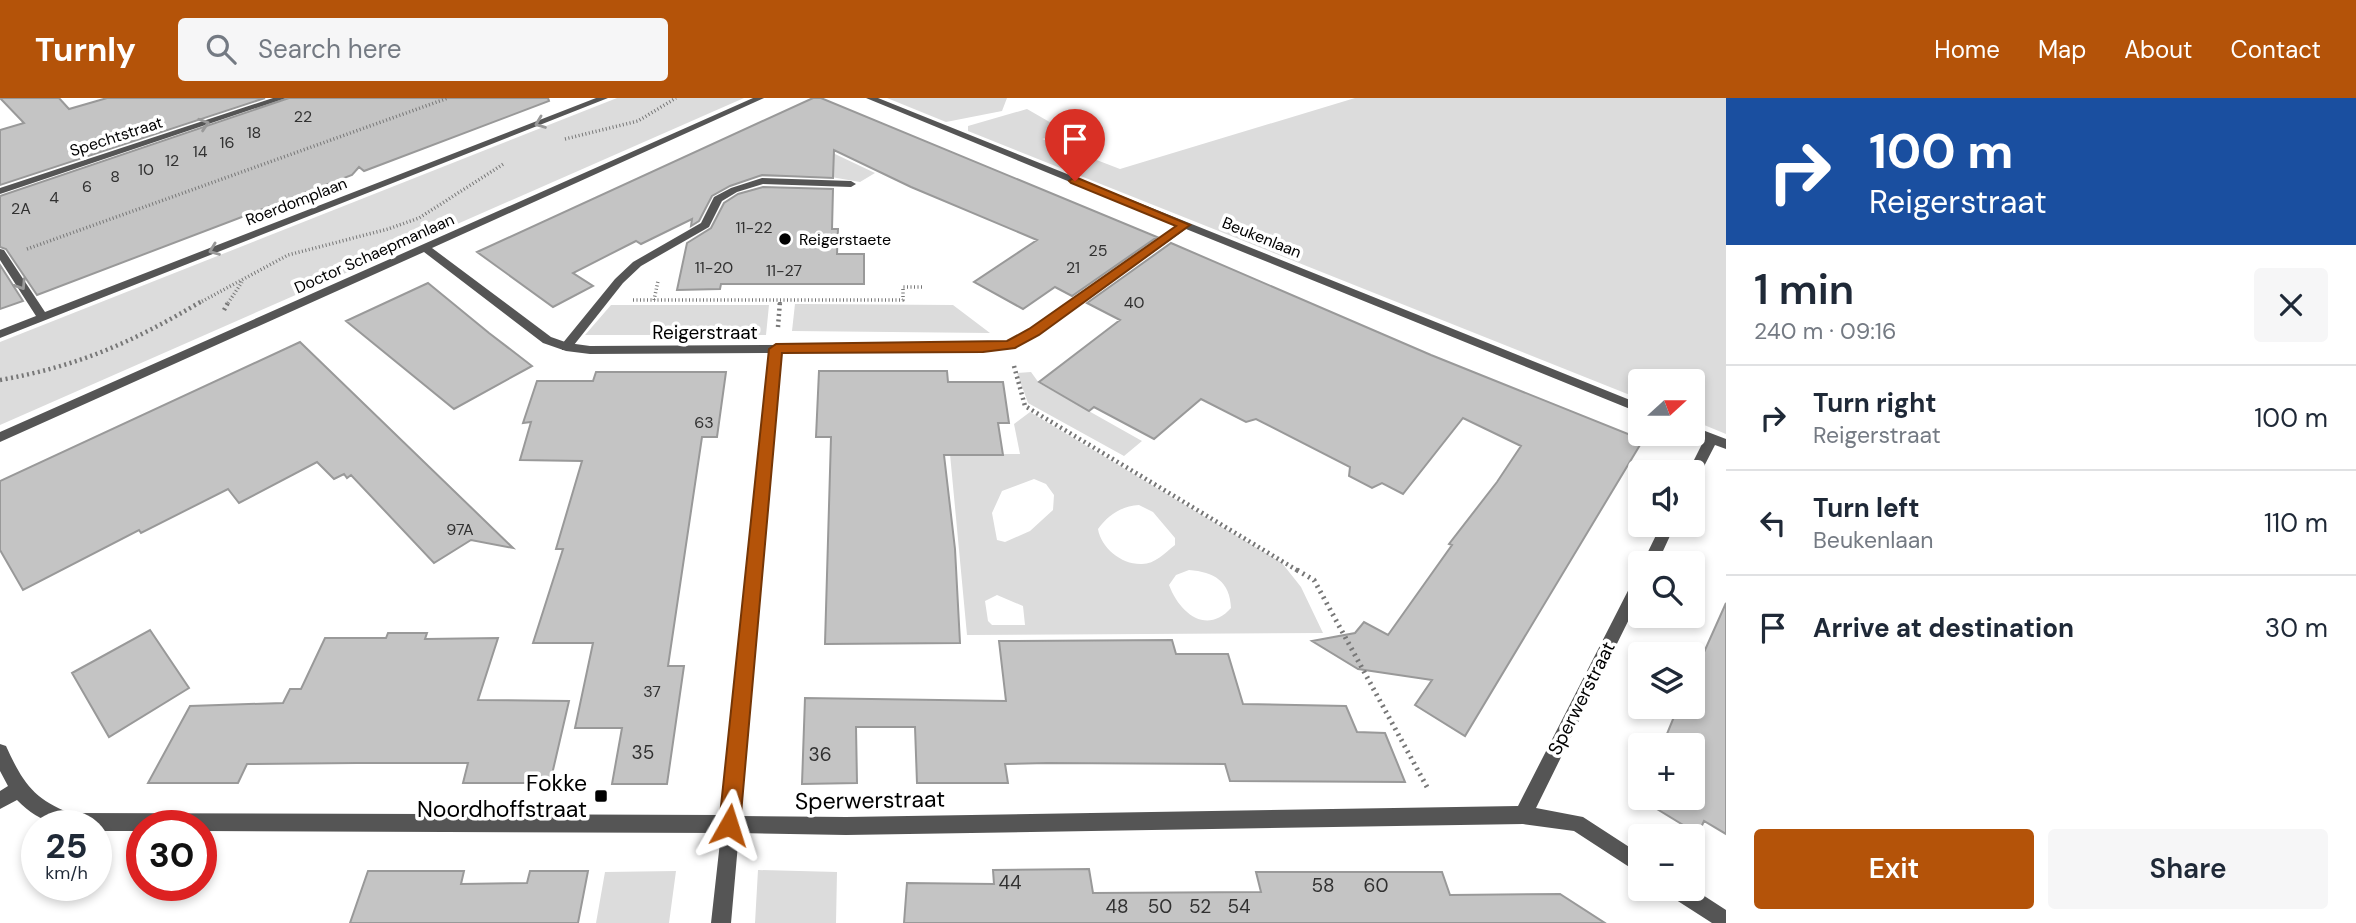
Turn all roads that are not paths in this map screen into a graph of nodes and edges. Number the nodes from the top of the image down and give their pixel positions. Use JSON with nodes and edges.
{"nodes":[{"id":1,"x":282,"y":98,"type":"edge"},
{"id":2,"x":604,"y":98,"type":"edge"},
{"id":3,"x":760,"y":98,"type":"edge"},
{"id":4,"x":870,"y":98,"type":"edge"},
{"id":5,"x":851,"y":184,"type":"dead end"},
{"id":6,"x":0,"y":191,"type":"edge"},
{"id":7,"x":1185,"y":225,"type":"junction"},
{"id":8,"x":425,"y":248,"type":"junction"},
{"id":9,"x":2,"y":254,"type":"edge"},
{"id":10,"x":43,"y":317,"type":"junction"},
{"id":11,"x":0,"y":334,"type":"edge"},
{"id":12,"x":566,"y":347,"type":"junction"},
{"id":13,"x":776,"y":349,"type":"junction"},
{"id":14,"x":1628,"y":404,"type":"edge"},
{"id":15,"x":1705,"y":435,"type":"edge"},
{"id":16,"x":0,"y":437,"type":"edge"},
{"id":17,"x":1712,"y":438,"type":"junction"},
{"id":18,"x":1726,"y":444,"type":"edge"},
{"id":19,"x":1701,"y":460,"type":"edge"},
{"id":20,"x":1628,"y":605,"type":"edge"},
{"id":21,"x":0,"y":752,"type":"edge"},
{"id":22,"x":18,"y":790,"type":"junction"},
{"id":23,"x":0,"y":801,"type":"edge"},
{"id":24,"x":1523,"y":815,"type":"junction"},
{"id":25,"x":729,"y":825,"type":"junction"},
{"id":26,"x":1628,"y":856,"type":"edge"},
{"id":27,"x":1695,"y":901,"type":"edge"},
{"id":28,"x":1726,"y":921,"type":"edge"},
{"id":29,"x":721,"y":923,"type":"edge"}],
"edges":[{"from":6,"to":1,"type":"street","name":"Spechtstraat","one_way":true},
{"from":2,"to":10,"type":"street","name":"Roerdomplaan","one_way":true},
{"from":3,"to":8,"type":"street","name":"Doctor Schaepmanlaan"},
{"from":4,"to":7,"type":"street","name":"Beukenlaan"},
{"from":5,"to":12,"type":"street"},
{"from":7,"to":13,"type":"street","name":"Reigerstraat"},
{"from":7,"to":14,"type":"street","name":"Beukenlaan"},
{"from":8,"to":12,"type":"street","name":"Reigerstraat"},
{"from":8,"to":16,"type":"street","name":"Doctor Schaepmanlaan"},
{"from":9,"to":10,"type":"street","one_way":true},
{"from":10,"to":11,"type":"street","name":"Roerdomplaan"},
{"from":12,"to":13,"type":"street","name":"Reigerstraat"},
{"from":13,"to":25,"type":"street"},
{"from":15,"to":17,"type":"street"},
{"from":17,"to":18,"type":"street"},
{"from":17,"to":19,"type":"street"},
{"from":20,"to":24,"type":"street","name":"Sperwerstraat"},
{"from":21,"to":22,"type":"street","name":"Sperwerstraat"},
{"from":22,"to":23,"type":"street"},
{"from":22,"to":25,"type":"street","name":"Sperwerstraat"},
{"from":24,"to":25,"type":"street","name":"Sperwerstraat"},
{"from":24,"to":26,"type":"street","name":"Sperwerstraat"},
{"from":25,"to":29,"type":"street"},
{"from":27,"to":28,"type":"street"}]}
